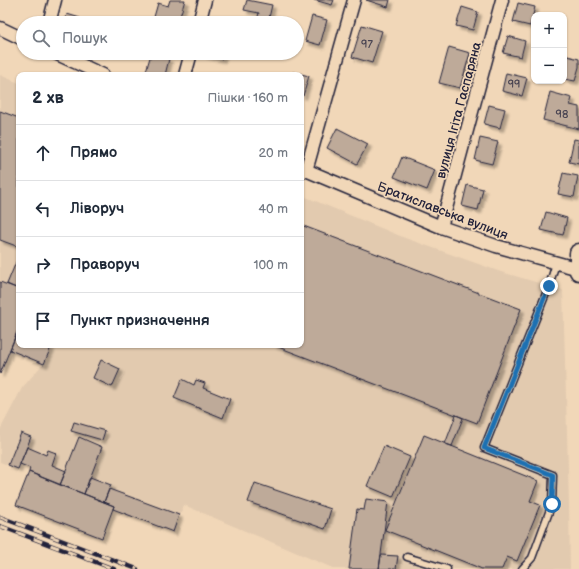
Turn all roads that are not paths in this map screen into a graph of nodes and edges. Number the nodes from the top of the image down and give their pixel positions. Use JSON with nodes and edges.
{"nodes":[{"id":1,"x":55,"y":0,"type":"edge"},
{"id":2,"x":205,"y":0,"type":"edge"},
{"id":3,"x":354,"y":0,"type":"edge"},
{"id":4,"x":502,"y":0,"type":"edge"},
{"id":5,"x":51,"y":16,"type":"edge"},
{"id":6,"x":201,"y":16,"type":"edge"},
{"id":7,"x":0,"y":29,"type":"edge"},
{"id":8,"x":16,"y":36,"type":"edge"},
{"id":9,"x":70,"y":60,"type":"edge"},
{"id":10,"x":189,"y":60,"type":"edge"},
{"id":11,"x":96,"y":72,"type":"edge"},
{"id":12,"x":187,"y":72,"type":"edge"},
{"id":13,"x":304,"y":166,"type":"edge"},
{"id":14,"x":304,"y":169,"type":"edge"},
{"id":15,"x":440,"y":227,"type":"junction"},
{"id":16,"x":579,"y":253,"type":"edge"},
{"id":17,"x":556,"y":263,"type":"junction"},
{"id":18,"x":579,"y":270,"type":"edge"},
{"id":19,"x":407,"y":557,"type":"dead end"},
{"id":20,"x":447,"y":569,"type":"edge"},
{"id":21,"x":522,"y":569,"type":"edge"}],
"edges":[{"from":1,"to":5,"type":"street"},
{"from":2,"to":6,"type":"street"},
{"from":3,"to":13,"type":"street"},
{"from":4,"to":15,"type":"street","name":"вулиця Ігіта Гаспаряна"},
{"from":7,"to":8,"type":"street"},
{"from":9,"to":11,"type":"street"},
{"from":10,"to":12,"type":"street"},
{"from":14,"to":15,"type":"street","name":"Братиславська вулиця"},
{"from":15,"to":17,"type":"street","name":"Братиславська вулиця"},
{"from":16,"to":18,"type":"main road"},
{"from":17,"to":18,"type":"street","name":"Братиславська вулиця"},
{"from":17,"to":21,"type":"lane"},
{"from":19,"to":20,"type":"lane"}]}
